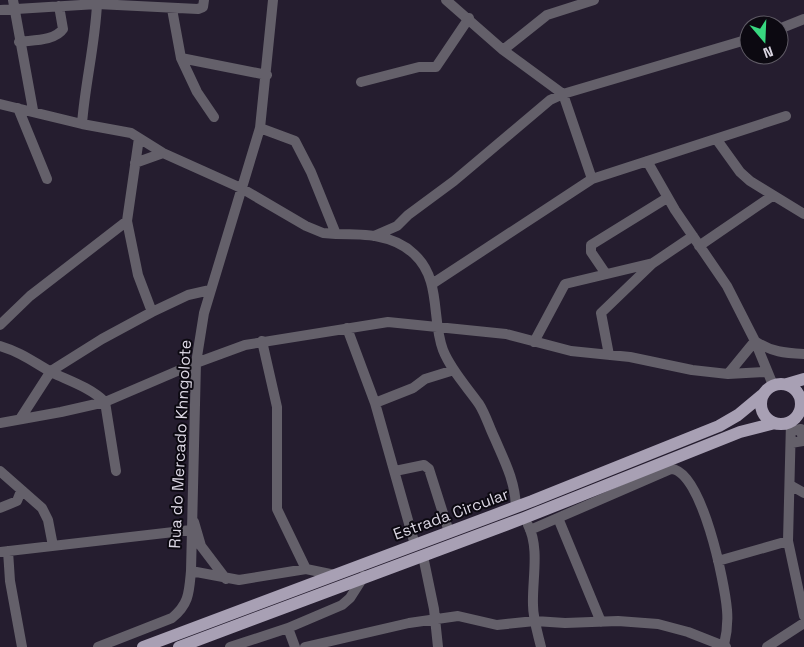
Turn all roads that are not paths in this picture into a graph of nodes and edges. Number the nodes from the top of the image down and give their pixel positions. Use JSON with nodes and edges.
{"nodes":[{"id":1,"x":204,"y":0,"type":"edge"},
{"id":2,"x":274,"y":0,"type":"edge"},
{"id":3,"x":446,"y":0,"type":"edge"},
{"id":4,"x":594,"y":0,"type":"edge"},
{"id":5,"x":132,"y":3,"type":"edge"},
{"id":6,"x":13,"y":4,"type":"edge"},
{"id":7,"x":97,"y":4,"type":"junction"},
{"id":8,"x":59,"y":6,"type":"junction"},
{"id":9,"x":172,"y":9,"type":"junction"},
{"id":10,"x":0,"y":10,"type":"edge"},
{"id":11,"x":469,"y":18,"type":"junction"},
{"id":12,"x":804,"y":19,"type":"edge"},
{"id":13,"x":789,"y":25,"type":"edge"},
{"id":14,"x":19,"y":42,"type":"junction"},
{"id":15,"x":739,"y":42,"type":"edge"},
{"id":16,"x":503,"y":50,"type":"junction"},
{"id":17,"x":181,"y":58,"type":"junction"},
{"id":18,"x":267,"y":75,"type":"junction"},
{"id":19,"x":361,"y":82,"type":"dead end"},
{"id":20,"x":563,"y":94,"type":"junction"},
{"id":21,"x":0,"y":104,"type":"edge"},
{"id":22,"x":18,"y":108,"type":"junction"},
{"id":23,"x":33,"y":110,"type":"junction"},
{"id":24,"x":786,"y":116,"type":"dead end"},
{"id":25,"x":214,"y":117,"type":"dead end"},
{"id":26,"x":82,"y":124,"type":"junction"},
{"id":27,"x":260,"y":128,"type":"junction"},
{"id":28,"x":139,"y":138,"type":"junction"},
{"id":29,"x":717,"y":140,"type":"junction"},
{"id":30,"x":163,"y":153,"type":"junction"},
{"id":31,"x":647,"y":161,"type":"junction"},
{"id":32,"x":135,"y":163,"type":"junction"},
{"id":33,"x":46,"y":179,"type":"dead end"},
{"id":34,"x":592,"y":179,"type":"junction"},
{"id":35,"x":242,"y":188,"type":"junction"},
{"id":36,"x":772,"y":196,"type":"junction"},
{"id":37,"x":667,"y":198,"type":"junction"},
{"id":38,"x":803,"y":215,"type":"edge"},
{"id":39,"x":127,"y":221,"type":"junction"},
{"id":40,"x":397,"y":226,"type":"junction"},
{"id":41,"x":336,"y":234,"type":"junction"},
{"id":42,"x":373,"y":236,"type":"junction"},
{"id":43,"x":693,"y":236,"type":"junction"},
{"id":44,"x":397,"y":240,"type":"junction"},
{"id":45,"x":699,"y":246,"type":"junction"},
{"id":46,"x":653,"y":263,"type":"junction"},
{"id":47,"x":606,"y":274,"type":"junction"},
{"id":48,"x":432,"y":284,"type":"junction"},
{"id":49,"x":210,"y":290,"type":"junction"},
{"id":50,"x":152,"y":312,"type":"junction"},
{"id":51,"x":0,"y":325,"type":"edge"},
{"id":52,"x":436,"y":326,"type":"junction"},
{"id":53,"x":347,"y":328,"type":"junction"},
{"id":54,"x":262,"y":341,"type":"junction"},
{"id":55,"x":755,"y":341,"type":"junction"},
{"id":56,"x":534,"y":342,"type":"junction"},
{"id":57,"x":0,"y":346,"type":"edge"},
{"id":58,"x":804,"y":354,"type":"edge"},
{"id":59,"x":609,"y":355,"type":"junction"},
{"id":60,"x":196,"y":362,"type":"junction"},
{"id":61,"x":454,"y":370,"type":"junction"},
{"id":62,"x":50,"y":371,"type":"junction"},
{"id":63,"x":766,"y":372,"type":"junction"},
{"id":64,"x":728,"y":374,"type":"junction"},
{"id":65,"x":804,"y":380,"type":"edge"},
{"id":66,"x":787,"y":384,"type":"junction"},
{"id":67,"x":773,"y":385,"type":"junction"},
{"id":68,"x":762,"y":395,"type":"junction"},
{"id":69,"x":105,"y":402,"type":"junction"},
{"id":70,"x":375,"y":402,"type":"junction"},
{"id":71,"x":802,"y":409,"type":"edge"},
{"id":72,"x":20,"y":419,"type":"junction"},
{"id":73,"x":0,"y":422,"type":"edge"},
{"id":74,"x":775,"y":424,"type":"junction"},
{"id":75,"x":791,"y":426,"type":"junction"},
{"id":76,"x":0,"y":471,"type":"edge"},
{"id":77,"x":116,"y":471,"type":"dead end"},
{"id":78,"x":394,"y":471,"type":"junction"},
{"id":79,"x":790,"y":485,"type":"junction"},
{"id":80,"x":515,"y":489,"type":"junction"},
{"id":81,"x":21,"y":491,"type":"junction"},
{"id":82,"x":804,"y":493,"type":"edge"},
{"id":83,"x":532,"y":501,"type":"junction"},
{"id":84,"x":0,"y":508,"type":"edge"},
{"id":85,"x":520,"y":512,"type":"junction"},
{"id":86,"x":192,"y":516,"type":"junction"},
{"id":87,"x":558,"y":518,"type":"junction"},
{"id":88,"x":191,"y":530,"type":"junction"},
{"id":89,"x":530,"y":530,"type":"junction"},
{"id":90,"x":449,"y":532,"type":"junction"},
{"id":91,"x":788,"y":541,"type":"junction"},
{"id":92,"x":415,"y":545,"type":"junction"},
{"id":93,"x":53,"y":546,"type":"junction"},
{"id":94,"x":4,"y":552,"type":"edge"},
{"id":95,"x":423,"y":556,"type":"junction"},
{"id":96,"x":718,"y":561,"type":"junction"},
{"id":97,"x":306,"y":569,"type":"junction"},
{"id":98,"x":191,"y":571,"type":"junction"},
{"id":99,"x":335,"y":575,"type":"junction"},
{"id":100,"x":364,"y":576,"type":"junction"},
{"id":101,"x":226,"y":579,"type":"junction"},
{"id":102,"x":804,"y":616,"type":"edge"},
{"id":103,"x":435,"y":618,"type":"junction"},
{"id":104,"x":535,"y":621,"type":"junction"},
{"id":105,"x":601,"y":622,"type":"junction"},
{"id":106,"x":804,"y":623,"type":"edge"},
{"id":107,"x":288,"y":628,"type":"junction"},
{"id":108,"x":725,"y":646,"type":"edge"},
{"id":109,"x":22,"y":647,"type":"edge"},
{"id":110,"x":98,"y":647,"type":"edge"},
{"id":111,"x":143,"y":647,"type":"edge"},
{"id":112,"x":179,"y":647,"type":"edge"},
{"id":113,"x":230,"y":647,"type":"edge"},
{"id":114,"x":295,"y":647,"type":"edge"},
{"id":115,"x":306,"y":647,"type":"edge"},
{"id":116,"x":438,"y":647,"type":"edge"},
{"id":117,"x":541,"y":647,"type":"edge"},
{"id":118,"x":766,"y":647,"type":"edge"}],
"edges":[{"from":1,"to":9,"type":"street"},
{"from":2,"to":18,"type":"street","name":"Rua do Mercado Khngolote"},
{"from":3,"to":11,"type":"street"},
{"from":4,"to":16,"type":"street"},
{"from":5,"to":7,"type":"street"},
{"from":5,"to":9,"type":"street"},
{"from":6,"to":8,"type":"street"},
{"from":6,"to":10,"type":"street"},
{"from":6,"to":14,"type":"street"},
{"from":7,"to":8,"type":"street"},
{"from":7,"to":26,"type":"street"},
{"from":8,"to":14,"type":"street"},
{"from":9,"to":17,"type":"street"},
{"from":11,"to":16,"type":"street"},
{"from":11,"to":19,"type":"street"},
{"from":12,"to":13,"type":"street"},
{"from":14,"to":23,"type":"street"},
{"from":15,"to":20,"type":"street"},
{"from":16,"to":20,"type":"street"},
{"from":17,"to":18,"type":"street"},
{"from":17,"to":25,"type":"street"},
{"from":18,"to":27,"type":"street","name":"Rua do Mercado Khngolote"},
{"from":20,"to":34,"type":"street"},
{"from":20,"to":40,"type":"street"},
{"from":21,"to":22,"type":"street"},
{"from":22,"to":23,"type":"street"},
{"from":22,"to":33,"type":"street"},
{"from":23,"to":26,"type":"street"},
{"from":24,"to":29,"type":"street"},
{"from":26,"to":28,"type":"street"},
{"from":27,"to":35,"type":"street","name":"Rua do Mercado Khngolote"},
{"from":27,"to":41,"type":"street"},
{"from":28,"to":30,"type":"street"},
{"from":28,"to":32,"type":"street"},
{"from":29,"to":31,"type":"street"},
{"from":29,"to":36,"type":"street"},
{"from":30,"to":32,"type":"street"},
{"from":30,"to":35,"type":"street"},
{"from":31,"to":34,"type":"street"},
{"from":31,"to":37,"type":"street"},
{"from":32,"to":39,"type":"street"},
{"from":34,"to":48,"type":"street"},
{"from":35,"to":41,"type":"street"},
{"from":35,"to":49,"type":"street","name":"Rua do Mercado Khngolote"},
{"from":36,"to":38,"type":"street"},
{"from":36,"to":45,"type":"street"},
{"from":37,"to":43,"type":"street"},
{"from":37,"to":47,"type":"street"},
{"from":39,"to":50,"type":"street"},
{"from":39,"to":51,"type":"street"},
{"from":40,"to":42,"type":"street"},
{"from":40,"to":44,"type":"street"},
{"from":41,"to":42,"type":"street"},
{"from":42,"to":44,"type":"street"},
{"from":43,"to":45,"type":"street"},
{"from":43,"to":46,"type":"street"},
{"from":44,"to":48,"type":"street"},
{"from":45,"to":55,"type":"street"},
{"from":46,"to":47,"type":"street"},
{"from":46,"to":59,"type":"street"},
{"from":47,"to":56,"type":"street"},
{"from":48,"to":52,"type":"street"},
{"from":49,"to":50,"type":"street"},
{"from":49,"to":60,"type":"street","name":"Rua do Mercado Khngolote"},
{"from":50,"to":62,"type":"street"},
{"from":52,"to":53,"type":"street"},
{"from":52,"to":56,"type":"street"},
{"from":52,"to":61,"type":"street"},
{"from":53,"to":54,"type":"street"},
{"from":53,"to":70,"type":"street"},
{"from":54,"to":60,"type":"street"},
{"from":54,"to":97,"type":"street"},
{"from":55,"to":58,"type":"street"},
{"from":55,"to":63,"type":"street"},
{"from":55,"to":64,"type":"street"},
{"from":56,"to":59,"type":"street"},
{"from":57,"to":62,"type":"street"},
{"from":59,"to":64,"type":"street"},
{"from":60,"to":69,"type":"street"},
{"from":60,"to":86,"type":"street","name":"Rua do Mercado Khngolote"},
{"from":61,"to":70,"type":"street"},
{"from":61,"to":80,"type":"street"},
{"from":62,"to":69,"type":"street"},
{"from":62,"to":72,"type":"street"},
{"from":63,"to":64,"type":"street"},
{"from":63,"to":67,"type":"street"},
{"from":65,"to":66,"type":"main road"},
{"from":66,"to":67,"type":"main road"},
{"from":66,"to":71,"type":"main road"},
{"from":67,"to":68,"type":"main road"},
{"from":68,"to":74,"type":"main road"},
{"from":68,"to":83,"type":"main road","name":"Estrada Circular"},
{"from":69,"to":72,"type":"street"},
{"from":69,"to":77,"type":"street"},
{"from":70,"to":78,"type":"street"},
{"from":71,"to":75,"type":"main road"},
{"from":72,"to":73,"type":"street"},
{"from":74,"to":75,"type":"main road"},
{"from":74,"to":85,"type":"main road","name":"Estrada Circular"},
{"from":75,"to":79,"type":"street"},
{"from":76,"to":81,"type":"street"},
{"from":78,"to":90,"type":"street"},
{"from":78,"to":92,"type":"street"},
{"from":79,"to":82,"type":"street"},
{"from":79,"to":91,"type":"street"},
{"from":80,"to":83,"type":"street"},
{"from":80,"to":85,"type":"street"},
{"from":81,"to":84,"type":"street"},
{"from":81,"to":93,"type":"street"},
{"from":83,"to":85,"type":"main road","name":"Estrada Circular"},
{"from":85,"to":89,"type":"street"},
{"from":85,"to":90,"type":"main road","name":"Estrada Circular"},
{"from":85,"to":95,"type":"main road","name":"Estrada Circular"},
{"from":86,"to":88,"type":"street","name":"Rua do Mercado Khngolote"},
{"from":86,"to":101,"type":"street"},
{"from":87,"to":89,"type":"street"},
{"from":87,"to":96,"type":"street"},
{"from":87,"to":105,"type":"street"},
{"from":88,"to":93,"type":"street"},
{"from":88,"to":98,"type":"street","name":"Rua do Mercado Khngolote"},
{"from":89,"to":104,"type":"street"},
{"from":90,"to":92,"type":"main road","name":"Estrada Circular"},
{"from":91,"to":96,"type":"street"},
{"from":91,"to":102,"type":"street"},
{"from":92,"to":99,"type":"main road","name":"Estrada Circular"},
{"from":93,"to":94,"type":"street"},
{"from":94,"to":109,"type":"street"},
{"from":95,"to":100,"type":"main road","name":"Estrada Circular"},
{"from":95,"to":103,"type":"street"},
{"from":96,"to":108,"type":"street"},
{"from":97,"to":99,"type":"street","name":"Rua do Mercado Khngolote"},
{"from":97,"to":101,"type":"street","name":"Rua do Mercado Khngolote"},
{"from":98,"to":101,"type":"street","name":"Rua do Mercado Khngolote"},
{"from":98,"to":110,"type":"street"},
{"from":99,"to":111,"type":"main road","name":"Estrada Circular"},
{"from":100,"to":107,"type":"street"},
{"from":100,"to":112,"type":"main road","name":"Estrada Circular"},
{"from":103,"to":104,"type":"street"},
{"from":103,"to":115,"type":"street"},
{"from":103,"to":116,"type":"street"},
{"from":104,"to":105,"type":"street"},
{"from":104,"to":117,"type":"street"},
{"from":105,"to":108,"type":"street"},
{"from":106,"to":118,"type":"street"},
{"from":107,"to":113,"type":"street"},
{"from":107,"to":114,"type":"street"}]}
